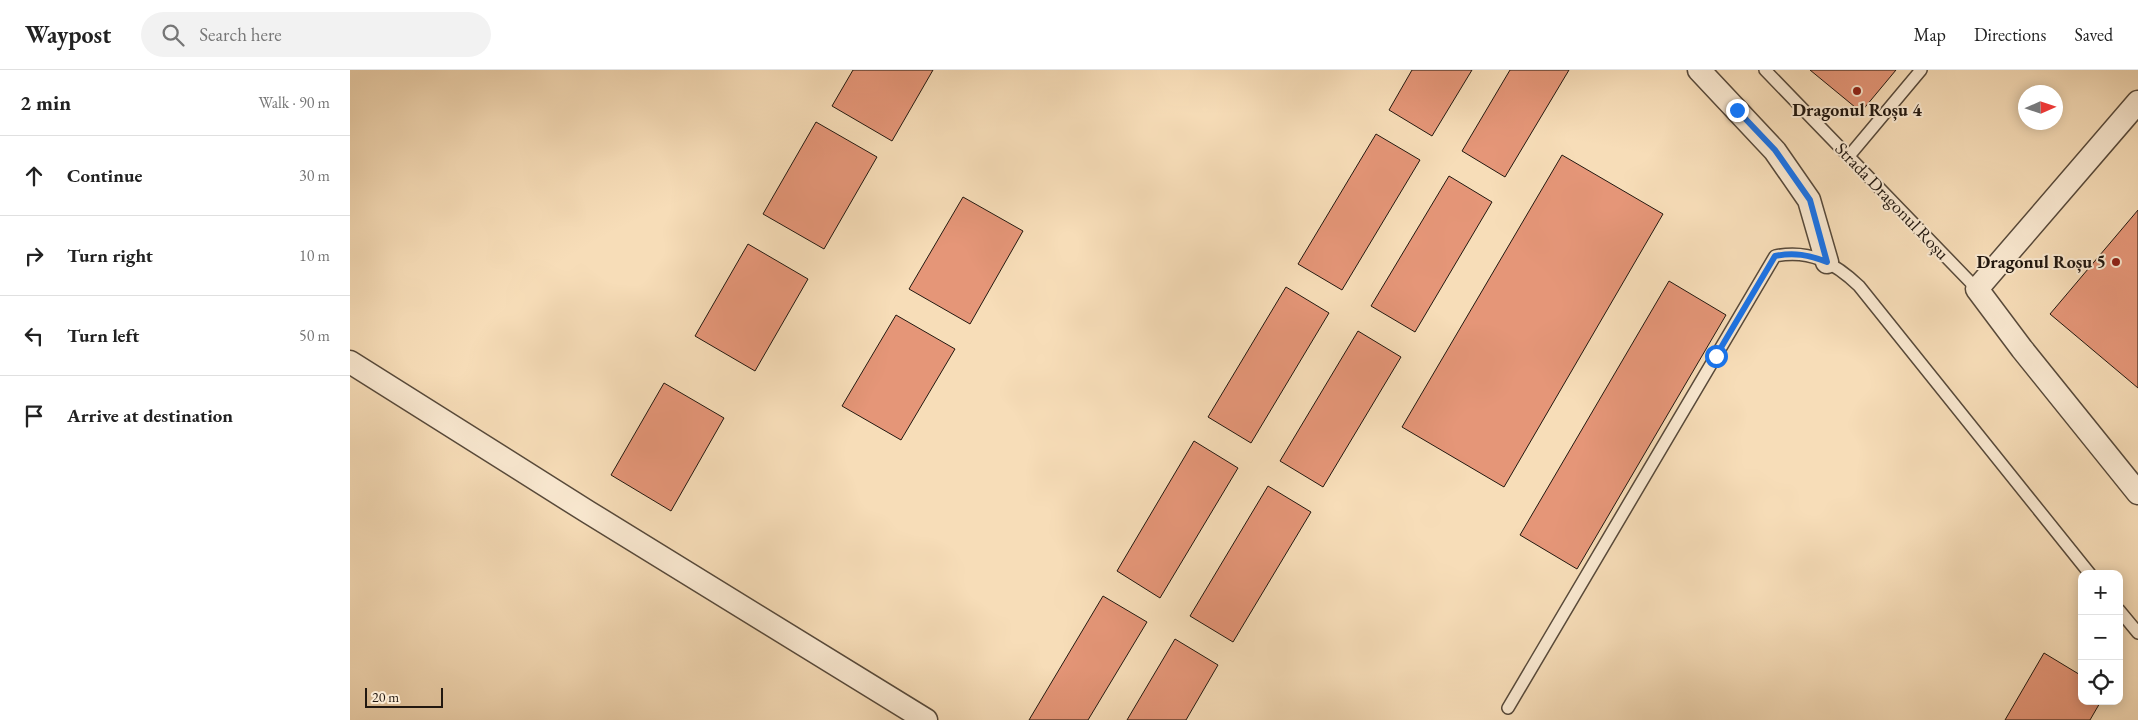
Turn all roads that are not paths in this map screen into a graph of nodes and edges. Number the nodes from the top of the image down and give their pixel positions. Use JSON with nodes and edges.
{"nodes":[{"id":1,"x":1699,"y":70,"type":"edge"},
{"id":2,"x":1765,"y":70,"type":"edge"},
{"id":3,"x":1921,"y":70,"type":"edge"},
{"id":4,"x":2138,"y":102,"type":"edge"},
{"id":5,"x":1850,"y":156,"type":"junction"},
{"id":6,"x":1827,"y":262,"type":"junction"},
{"id":7,"x":1977,"y":289,"type":"junction"},
{"id":8,"x":350,"y":362,"type":"edge"},
{"id":9,"x":2138,"y":492,"type":"edge"},
{"id":10,"x":2087,"y":570,"type":"edge"},
{"id":11,"x":2123,"y":615,"type":"edge"},
{"id":12,"x":2138,"y":633,"type":"edge"},
{"id":13,"x":1508,"y":708,"type":"dead end"},
{"id":14,"x":926,"y":720,"type":"edge"}],
"edges":[{"from":1,"to":6,"type":"street"},
{"from":2,"to":5,"type":"lane","name":"Strada Dragonul Roșu"},
{"from":3,"to":5,"type":"lane"},
{"from":4,"to":7,"type":"street"},
{"from":5,"to":7,"type":"lane","name":"Strada Dragonul Roșu"},
{"from":6,"to":10,"type":"lane"},
{"from":6,"to":13,"type":"lane"},
{"from":7,"to":9,"type":"street","name":"Strada Dragonul Roșu"},
{"from":8,"to":14,"type":"street"},
{"from":11,"to":12,"type":"lane"}]}
